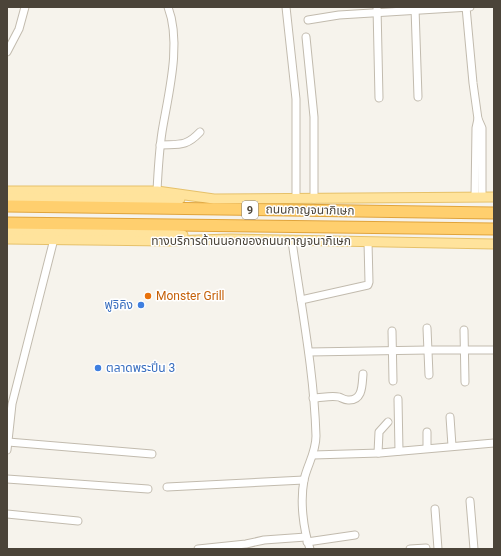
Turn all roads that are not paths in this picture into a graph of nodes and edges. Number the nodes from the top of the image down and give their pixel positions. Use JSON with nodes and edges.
{"nodes":[{"id":1,"x":25,"y":7,"type":"edge"},
{"id":2,"x":168,"y":7,"type":"edge"},
{"id":3,"x":286,"y":7,"type":"edge"},
{"id":4,"x":339,"y":7,"type":"edge"},
{"id":5,"x":467,"y":7,"type":"edge"},
{"id":6,"x":377,"y":9,"type":"edge"},
{"id":7,"x":415,"y":9,"type":"edge"},
{"id":8,"x":339,"y":15,"type":"junction"},
{"id":9,"x":308,"y":20,"type":"dead end"},
{"id":10,"x":306,"y":37,"type":"dead end"},
{"id":11,"x":7,"y":52,"type":"edge"},
{"id":12,"x":418,"y":97,"type":"dead end"},
{"id":13,"x":379,"y":98,"type":"dead end"},
{"id":14,"x":200,"y":132,"type":"dead end"},
{"id":15,"x":160,"y":145,"type":"junction"},
{"id":16,"x":7,"y":191,"type":"edge"},
{"id":17,"x":157,"y":191,"type":"junction"},
{"id":18,"x":487,"y":196,"type":"edge"},
{"id":19,"x":7,"y":198,"type":"edge"},
{"id":20,"x":296,"y":198,"type":"junction"},
{"id":21,"x":214,"y":199,"type":"junction"},
{"id":22,"x":314,"y":199,"type":"junction"},
{"id":23,"x":7,"y":206,"type":"edge"},
{"id":24,"x":494,"y":213,"type":"edge"},
{"id":25,"x":7,"y":223,"type":"edge"},
{"id":26,"x":494,"y":229,"type":"edge"},
{"id":27,"x":7,"y":231,"type":"edge"},
{"id":28,"x":7,"y":239,"type":"edge"},
{"id":29,"x":54,"y":239,"type":"junction"},
{"id":30,"x":230,"y":239,"type":"junction"},
{"id":31,"x":292,"y":241,"type":"junction"},
{"id":32,"x":368,"y":242,"type":"junction"},
{"id":33,"x":473,"y":244,"type":"junction"},
{"id":34,"x":494,"y":244,"type":"edge"},
{"id":35,"x":494,"y":248,"type":"edge"},
{"id":36,"x":301,"y":300,"type":"junction"},
{"id":37,"x":427,"y":328,"type":"dead end"},
{"id":38,"x":464,"y":330,"type":"dead end"},
{"id":39,"x":392,"y":331,"type":"dead end"},
{"id":40,"x":428,"y":350,"type":"junction"},
{"id":41,"x":464,"y":350,"type":"junction"},
{"id":42,"x":494,"y":350,"type":"edge"},
{"id":43,"x":392,"y":351,"type":"junction"},
{"id":44,"x":310,"y":352,"type":"junction"},
{"id":45,"x":363,"y":374,"type":"dead end"},
{"id":46,"x":429,"y":376,"type":"dead end"},
{"id":47,"x":393,"y":380,"type":"dead end"},
{"id":48,"x":465,"y":382,"type":"dead end"},
{"id":49,"x":313,"y":398,"type":"junction"},
{"id":50,"x":398,"y":399,"type":"dead end"},
{"id":51,"x":450,"y":417,"type":"dead end"},
{"id":52,"x":388,"y":422,"type":"dead end"},
{"id":53,"x":427,"y":432,"type":"dead end"},
{"id":54,"x":8,"y":442,"type":"edge"},
{"id":55,"x":494,"y":443,"type":"edge"},
{"id":56,"x":452,"y":446,"type":"junction"},
{"id":57,"x":427,"y":448,"type":"junction"},
{"id":58,"x":7,"y":450,"type":"edge"},
{"id":59,"x":399,"y":451,"type":"junction"},
{"id":60,"x":378,"y":453,"type":"junction"},
{"id":61,"x":152,"y":454,"type":"dead end"},
{"id":62,"x":313,"y":455,"type":"junction"},
{"id":63,"x":7,"y":479,"type":"edge"},
{"id":64,"x":304,"y":480,"type":"junction"},
{"id":65,"x":167,"y":487,"type":"dead end"},
{"id":66,"x":148,"y":489,"type":"dead end"},
{"id":67,"x":470,"y":500,"type":"dead end"},
{"id":68,"x":435,"y":509,"type":"dead end"},
{"id":69,"x":7,"y":514,"type":"edge"},
{"id":70,"x":78,"y":521,"type":"dead end"},
{"id":71,"x":355,"y":535,"type":"dead end"},
{"id":72,"x":307,"y":539,"type":"junction"},
{"id":73,"x":426,"y":548,"type":"dead end"},
{"id":74,"x":198,"y":549,"type":"edge"},
{"id":75,"x":310,"y":549,"type":"edge"},
{"id":76,"x":410,"y":549,"type":"edge"},
{"id":77,"x":438,"y":549,"type":"edge"},
{"id":78,"x":474,"y":549,"type":"edge"}],
"edges":[{"from":1,"to":11,"type":"street"},
{"from":2,"to":15,"type":"street"},
{"from":3,"to":20,"type":"street"},
{"from":4,"to":8,"type":"street"},
{"from":5,"to":7,"type":"street"},
{"from":5,"to":18,"type":"street"},
{"from":6,"to":7,"type":"street"},
{"from":6,"to":8,"type":"street"},
{"from":6,"to":13,"type":"street"},
{"from":7,"to":12,"type":"street"},
{"from":8,"to":9,"type":"street"},
{"from":10,"to":22,"type":"street"},
{"from":14,"to":15,"type":"street"},
{"from":15,"to":17,"type":"street"},
{"from":16,"to":17,"type":"main road"},
{"from":17,"to":21,"type":"main road"},
{"from":18,"to":22,"type":"main road"},
{"from":19,"to":21,"type":"main road"},
{"from":20,"to":21,"type":"main road"},
{"from":20,"to":22,"type":"main road"},
{"from":23,"to":24,"type":"highway","name":"ถนนกาญจนาภิเษก","number":"9"},
{"from":25,"to":26,"type":"highway","name":"ถนนกาญจนาภิเษก","number":"9"},
{"from":27,"to":30,"type":"main road"},
{"from":28,"to":29,"type":"main road","name":"ทางบริการด้านนอกของถนนกาญจนาภิเษก"},
{"from":29,"to":30,"type":"main road","name":"ทางบริการด้านนอกของถนนกาญจนาภิเษก"},
{"from":29,"to":54,"type":"street"},
{"from":30,"to":31,"type":"main road","name":"ทางบริการด้านนอกของถนนกาญจนาภิเษก"},
{"from":31,"to":32,"type":"main road","name":"ทางบริการด้านนอกของถนนกาญจนาภิเษก"},
{"from":31,"to":36,"type":"street"},
{"from":32,"to":33,"type":"main road","name":"ทางบริการด้านนอกของถนนกาญจนาภิเษก"},
{"from":32,"to":36,"type":"street"},
{"from":33,"to":34,"type":"main road","name":"ทางบริการด้านนอกของถนนกาญจนาภิเษก"},
{"from":33,"to":35,"type":"main road"},
{"from":36,"to":44,"type":"street"},
{"from":37,"to":40,"type":"street"},
{"from":38,"to":41,"type":"street"},
{"from":39,"to":43,"type":"street"},
{"from":40,"to":41,"type":"street"},
{"from":40,"to":43,"type":"street"},
{"from":40,"to":46,"type":"street"},
{"from":41,"to":42,"type":"street"},
{"from":41,"to":48,"type":"street"},
{"from":43,"to":44,"type":"street"},
{"from":43,"to":47,"type":"street"},
{"from":44,"to":49,"type":"street"},
{"from":45,"to":49,"type":"street"},
{"from":49,"to":62,"type":"street"},
{"from":50,"to":59,"type":"street"},
{"from":51,"to":56,"type":"street"},
{"from":52,"to":60,"type":"street"},
{"from":53,"to":57,"type":"street"},
{"from":54,"to":58,"type":"street"},
{"from":54,"to":61,"type":"street"},
{"from":55,"to":56,"type":"street"},
{"from":56,"to":57,"type":"street"},
{"from":57,"to":59,"type":"street"},
{"from":59,"to":60,"type":"street"},
{"from":60,"to":62,"type":"street"},
{"from":62,"to":64,"type":"street"},
{"from":63,"to":66,"type":"street"},
{"from":64,"to":65,"type":"street"},
{"from":64,"to":72,"type":"street"},
{"from":67,"to":78,"type":"street"},
{"from":68,"to":77,"type":"street"},
{"from":69,"to":70,"type":"street"},
{"from":71,"to":72,"type":"street"},
{"from":72,"to":74,"type":"street"},
{"from":72,"to":75,"type":"street"},
{"from":73,"to":76,"type":"street"}]}
